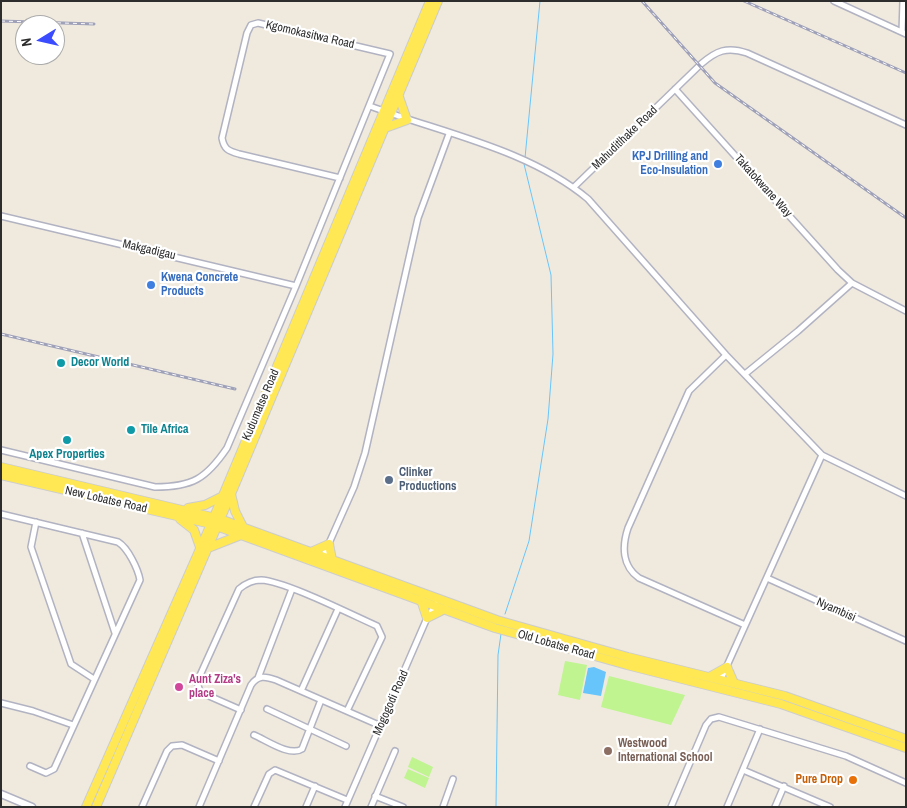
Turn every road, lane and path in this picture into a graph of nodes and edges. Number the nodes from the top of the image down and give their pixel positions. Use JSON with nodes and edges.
{"nodes":[{"id":1,"x":430,"y":1,"type":"edge"},
{"id":2,"x":438,"y":1,"type":"edge"},
{"id":3,"x":834,"y":1,"type":"edge"},
{"id":4,"x":903,"y":1,"type":"edge"},
{"id":5,"x":904,"y":33,"type":"edge"},
{"id":6,"x":408,"y":64,"type":"junction"},
{"id":7,"x":676,"y":89,"type":"junction"},
{"id":8,"x":399,"y":97,"type":"junction"},
{"id":9,"x":370,"y":106,"type":"junction"},
{"id":10,"x":383,"y":111,"type":"junction"},
{"id":11,"x":391,"y":114,"type":"junction"},
{"id":12,"x":407,"y":120,"type":"junction"},
{"id":13,"x":906,"y":124,"type":"edge"},
{"id":14,"x":385,"y":128,"type":"junction"},
{"id":15,"x":449,"y":134,"type":"junction"},
{"id":16,"x":340,"y":178,"type":"junction"},
{"id":17,"x":574,"y":187,"type":"junction"},
{"id":18,"x":1,"y":216,"type":"edge"},
{"id":19,"x":852,"y":283,"type":"junction"},
{"id":20,"x":296,"y":286,"type":"junction"},
{"id":21,"x":906,"y":311,"type":"edge"},
{"id":22,"x":726,"y":355,"type":"junction"},
{"id":23,"x":745,"y":374,"type":"junction"},
{"id":24,"x":1,"y":450,"type":"edge"},
{"id":25,"x":822,"y":455,"type":"junction"},
{"id":26,"x":1,"y":467,"type":"edge"},
{"id":27,"x":1,"y":475,"type":"edge"},
{"id":28,"x":231,"y":494,"type":"junction"},
{"id":29,"x":223,"y":496,"type":"junction"},
{"id":30,"x":906,"y":496,"type":"edge"},
{"id":31,"x":184,"y":509,"type":"junction"},
{"id":32,"x":1,"y":515,"type":"edge"},
{"id":33,"x":176,"y":516,"type":"junction"},
{"id":34,"x":36,"y":522,"type":"junction"},
{"id":35,"x":215,"y":522,"type":"junction"},
{"id":36,"x":243,"y":527,"type":"junction"},
{"id":37,"x":82,"y":533,"type":"junction"},
{"id":38,"x":241,"y":535,"type":"junction"},
{"id":39,"x":329,"y":544,"type":"junction"},
{"id":40,"x":204,"y":547,"type":"junction"},
{"id":41,"x":311,"y":552,"type":"junction"},
{"id":42,"x":322,"y":560,"type":"junction"},
{"id":43,"x":332,"y":560,"type":"junction"},
{"id":44,"x":766,"y":578,"type":"junction"},
{"id":45,"x":292,"y":589,"type":"junction"},
{"id":46,"x":421,"y":600,"type":"junction"},
{"id":47,"x":437,"y":602,"type":"junction"},
{"id":48,"x":338,"y":609,"type":"junction"},
{"id":49,"x":444,"y":609,"type":"junction"},
{"id":50,"x":427,"y":618,"type":"junction"},
{"id":51,"x":745,"y":625,"type":"junction"},
{"id":52,"x":115,"y":633,"type":"junction"},
{"id":53,"x":906,"y":641,"type":"edge"},
{"id":54,"x":727,"y":667,"type":"junction"},
{"id":55,"x":258,"y":678,"type":"junction"},
{"id":56,"x":94,"y":679,"type":"junction"},
{"id":57,"x":721,"y":679,"type":"junction"},
{"id":58,"x":709,"y":681,"type":"junction"},
{"id":59,"x":734,"y":683,"type":"junction"},
{"id":60,"x":724,"y":689,"type":"junction"},
{"id":61,"x":301,"y":691,"type":"junction"},
{"id":62,"x":321,"y":700,"type":"junction"},
{"id":63,"x":1,"y":703,"type":"edge"},
{"id":64,"x":267,"y":709,"type":"dead end"},
{"id":65,"x":241,"y":710,"type":"junction"},
{"id":66,"x":347,"y":711,"type":"junction"},
{"id":67,"x":72,"y":725,"type":"junction"},
{"id":68,"x":381,"y":726,"type":"junction"},
{"id":69,"x":310,"y":729,"type":"junction"},
{"id":70,"x":760,"y":729,"type":"junction"},
{"id":71,"x":254,"y":735,"type":"dead end"},
{"id":72,"x":906,"y":739,"type":"edge"},
{"id":73,"x":346,"y":746,"type":"dead end"},
{"id":74,"x":906,"y":748,"type":"edge"},
{"id":75,"x":395,"y":751,"type":"dead end"},
{"id":76,"x":219,"y":761,"type":"junction"},
{"id":77,"x":30,"y":766,"type":"dead end"},
{"id":78,"x":743,"y":770,"type":"junction"},
{"id":79,"x":453,"y":780,"type":"dead end"},
{"id":80,"x":906,"y":783,"type":"edge"},
{"id":81,"x":315,"y":786,"type":"junction"},
{"id":82,"x":784,"y":786,"type":"junction"},
{"id":83,"x":1,"y":794,"type":"edge"},
{"id":84,"x":375,"y":796,"type":"junction"},
{"id":85,"x":348,"y":800,"type":"junction"},
{"id":86,"x":828,"y":806,"type":"edge"},
{"id":87,"x":32,"y":807,"type":"edge"},
{"id":88,"x":86,"y":807,"type":"edge"},
{"id":89,"x":96,"y":807,"type":"edge"},
{"id":90,"x":142,"y":807,"type":"edge"},
{"id":91,"x":199,"y":807,"type":"edge"},
{"id":92,"x":254,"y":807,"type":"edge"},
{"id":93,"x":306,"y":807,"type":"edge"},
{"id":94,"x":345,"y":807,"type":"edge"},
{"id":95,"x":371,"y":807,"type":"edge"},
{"id":96,"x":403,"y":807,"type":"edge"},
{"id":97,"x":443,"y":807,"type":"edge"},
{"id":98,"x":671,"y":807,"type":"edge"},
{"id":99,"x":728,"y":807,"type":"edge"},
{"id":100,"x":775,"y":807,"type":"edge"}],
"edges":[{"from":1,"to":6,"type":"main road","name":"Kudumatse Road"},
{"from":2,"to":6,"type":"main road","name":"Kudumatse Road"},
{"from":3,"to":5,"type":"street"},
{"from":4,"to":5,"type":"street"},
{"from":6,"to":8,"type":"main road","name":"Kudumatse Road"},
{"from":6,"to":10,"type":"main road","name":"Kudumatse Road"},
{"from":7,"to":13,"type":"street","name":"Mahuditlhake Road"},
{"from":7,"to":17,"type":"street","name":"Mahuditlhake Road"},
{"from":7,"to":19,"type":"street","name":"Takatokwane Way"},
{"from":8,"to":11,"type":"main road","name":"Kudumatse Road"},
{"from":8,"to":12,"type":"main road"},
{"from":9,"to":10,"type":"street"},
{"from":9,"to":16,"type":"street","name":"Kgomokasitwa Road"},
{"from":9,"to":16,"type":"street","name":"Kgomokasitwa Road"},
{"from":10,"to":11,"type":"street"},
{"from":10,"to":29,"type":"main road","name":"Kudumatse Road"},
{"from":11,"to":12,"type":"street"},
{"from":11,"to":14,"type":"main road","name":"Kudumatse Road"},
{"from":12,"to":14,"type":"main road"},
{"from":12,"to":15,"type":"street"},
{"from":14,"to":28,"type":"main road","name":"Kudumatse Road"},
{"from":15,"to":17,"type":"street"},
{"from":15,"to":39,"type":"street"},
{"from":16,"to":20,"type":"street"},
{"from":17,"to":22,"type":"street"},
{"from":18,"to":20,"type":"street","name":"Makgadigau"},
{"from":19,"to":21,"type":"street"},
{"from":19,"to":23,"type":"street"},
{"from":20,"to":24,"type":"street"},
{"from":22,"to":23,"type":"street"},
{"from":22,"to":51,"type":"street"},
{"from":23,"to":25,"type":"street"},
{"from":25,"to":30,"type":"street"},
{"from":25,"to":44,"type":"street"},
{"from":26,"to":31,"type":"main road"},
{"from":27,"to":33,"type":"main road","name":"New Lobatse Road"},
{"from":28,"to":35,"type":"main road","name":"Kudumatse Road"},
{"from":28,"to":36,"type":"main road"},
{"from":29,"to":31,"type":"main road"},
{"from":29,"to":35,"type":"main road","name":"Kudumatse Road"},
{"from":31,"to":35,"type":"main road"},
{"from":32,"to":34,"type":"street"},
{"from":33,"to":35,"type":"main road","name":"New Lobatse Road"},
{"from":33,"to":40,"type":"main road"},
{"from":34,"to":37,"type":"street"},
{"from":34,"to":56,"type":"street"},
{"from":35,"to":36,"type":"main road"},
{"from":35,"to":38,"type":"main road","name":"Old Lobatse Road"},
{"from":35,"to":40,"type":"main road","name":"Kudumatse Road"},
{"from":36,"to":41,"type":"main road"},
{"from":37,"to":52,"type":"street"},
{"from":37,"to":52,"type":"street"},
{"from":38,"to":40,"type":"main road"},
{"from":38,"to":42,"type":"main road","name":"Old Lobatse Road"},
{"from":39,"to":41,"type":"main road"},
{"from":39,"to":42,"type":"street"},
{"from":39,"to":43,"type":"main road"},
{"from":40,"to":88,"type":"main road","name":"Kudumatse Road"},
{"from":40,"to":89,"type":"main road","name":"Kudumatse Road"},
{"from":41,"to":42,"type":"main road"},
{"from":42,"to":43,"type":"main road"},
{"from":42,"to":46,"type":"main road","name":"Old Lobatse Road"},
{"from":43,"to":47,"type":"main road"},
{"from":44,"to":51,"type":"street"},
{"from":44,"to":53,"type":"street","name":"Nyambisi"},
{"from":45,"to":48,"type":"street"},
{"from":45,"to":55,"type":"street"},
{"from":45,"to":65,"type":"street"},
{"from":46,"to":47,"type":"main road","name":"Old Lobatse Road"},
{"from":46,"to":50,"type":"main road"},
{"from":47,"to":49,"type":"main road","name":"Old Lobatse Road"},
{"from":47,"to":50,"type":"street","name":"Mogogodi Road"},
{"from":47,"to":58,"type":"main road","name":"Old Lobatse Road"},
{"from":48,"to":61,"type":"street"},
{"from":48,"to":66,"type":"street"},
{"from":49,"to":50,"type":"main road"},
{"from":49,"to":58,"type":"main road","name":"Old Lobatse Road"},
{"from":50,"to":68,"type":"street","name":"Mogogodi Road"},
{"from":51,"to":54,"type":"street"},
{"from":52,"to":56,"type":"street"},
{"from":54,"to":57,"type":"street"},
{"from":54,"to":58,"type":"main road"},
{"from":54,"to":59,"type":"main road"},
{"from":55,"to":61,"type":"street"},
{"from":55,"to":65,"type":"street"},
{"from":56,"to":67,"type":"street"},
{"from":57,"to":58,"type":"main road"},
{"from":57,"to":59,"type":"main road"},
{"from":57,"to":60,"type":"main road"},
{"from":58,"to":60,"type":"main road","name":"Old Lobatse Road"},
{"from":59,"to":72,"type":"main road"},
{"from":60,"to":74,"type":"main road","name":"Old Lobatse Road"},
{"from":61,"to":62,"type":"street"},
{"from":62,"to":66,"type":"street"},
{"from":62,"to":69,"type":"street"},
{"from":63,"to":67,"type":"street"},
{"from":64,"to":69,"type":"street"},
{"from":65,"to":76,"type":"street"},
{"from":66,"to":68,"type":"street"},
{"from":67,"to":77,"type":"street"},
{"from":68,"to":85,"type":"street","name":"Mogogodi Road"},
{"from":69,"to":71,"type":"street"},
{"from":69,"to":73,"type":"street"},
{"from":70,"to":78,"type":"street"},
{"from":70,"to":80,"type":"street"},
{"from":70,"to":98,"type":"street"},
{"from":75,"to":84,"type":"street"},
{"from":76,"to":90,"type":"street"},
{"from":76,"to":91,"type":"street"},
{"from":78,"to":82,"type":"street"},
{"from":78,"to":99,"type":"street"},
{"from":79,"to":97,"type":"street"},
{"from":81,"to":85,"type":"street"},
{"from":81,"to":92,"type":"street"},
{"from":81,"to":93,"type":"street"},
{"from":82,"to":86,"type":"street"},
{"from":82,"to":100,"type":"street"},
{"from":83,"to":87,"type":"street"},
{"from":84,"to":95,"type":"street"},
{"from":84,"to":96,"type":"street"},
{"from":85,"to":94,"type":"street","name":"Mogogodi Road"}]}
